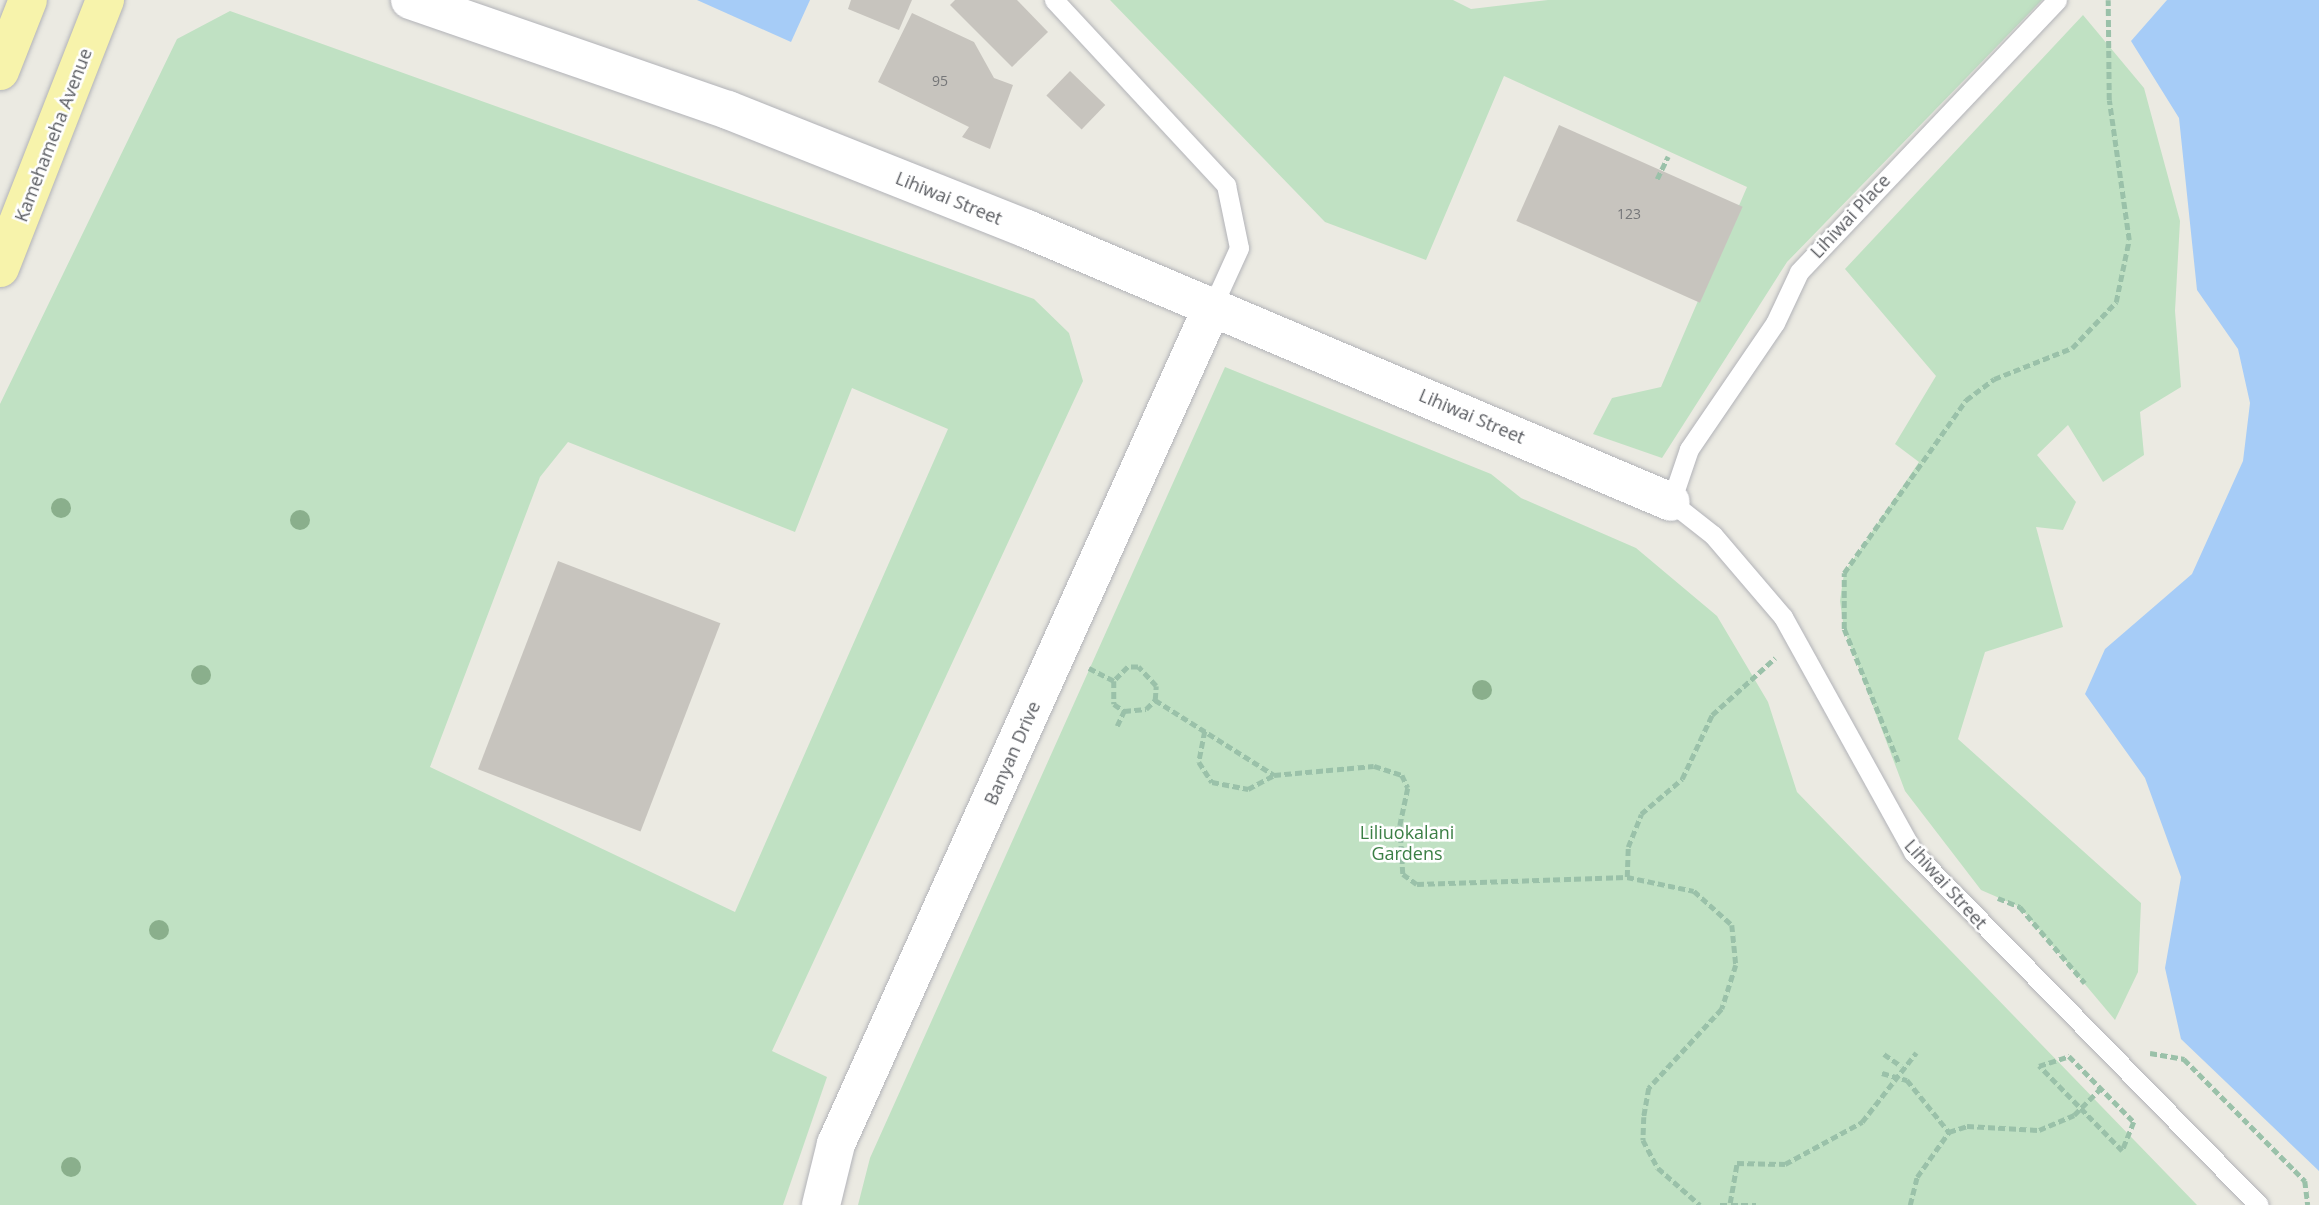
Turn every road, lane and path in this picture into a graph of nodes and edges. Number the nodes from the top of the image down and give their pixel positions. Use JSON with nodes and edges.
{"nodes":[{"id":1,"x":28,"y":0,"type":"edge"},
{"id":2,"x":105,"y":0,"type":"edge"},
{"id":3,"x":410,"y":0,"type":"edge"},
{"id":4,"x":1054,"y":0,"type":"edge"},
{"id":5,"x":2057,"y":0,"type":"edge"},
{"id":6,"x":2108,"y":0,"type":"edge"},
{"id":7,"x":0,"y":71,"type":"edge"},
{"id":8,"x":1668,"y":156,"type":"dead end"},
{"id":9,"x":1657,"y":179,"type":"dead end"},
{"id":10,"x":0,"y":268,"type":"edge"},
{"id":11,"x":1213,"y":305,"type":"junction"},
{"id":12,"x":1671,"y":502,"type":"junction"},
{"id":13,"x":1799,"y":642,"type":"junction"},
{"id":14,"x":1055,"y":655,"type":"junction"},
{"id":15,"x":1114,"y":681,"type":"junction"},
{"id":16,"x":1155,"y":700,"type":"junction"},
{"id":17,"x":1124,"y":711,"type":"junction"},
{"id":18,"x":1117,"y":726,"type":"dead end"},
{"id":19,"x":1205,"y":731,"type":"junction"},
{"id":20,"x":1901,"y":770,"type":"dead end"},
{"id":21,"x":1273,"y":775,"type":"junction"},
{"id":22,"x":1627,"y":877,"type":"junction"},
{"id":23,"x":1992,"y":895,"type":"dead end"},
{"id":24,"x":2089,"y":989,"type":"dead end"},
{"id":25,"x":2141,"y":1045,"type":"dead end"},
{"id":26,"x":1916,"y":1053,"type":"dead end"},
{"id":27,"x":1884,"y":1054,"type":"dead end"},
{"id":28,"x":1901,"y":1066,"type":"junction"},
{"id":29,"x":2121,"y":1069,"type":"junction"},
{"id":30,"x":1882,"y":1073,"type":"dead end"},
{"id":31,"x":1894,"y":1077,"type":"junction"},
{"id":32,"x":2101,"y":1089,"type":"junction"},
{"id":33,"x":2081,"y":1109,"type":"junction"},
{"id":34,"x":1949,"y":1132,"type":"junction"},
{"id":35,"x":1730,"y":1203,"type":"junction"},
{"id":36,"x":821,"y":1205,"type":"edge"},
{"id":37,"x":1700,"y":1205,"type":"edge"},
{"id":38,"x":1720,"y":1205,"type":"edge"},
{"id":39,"x":1756,"y":1205,"type":"edge"},
{"id":40,"x":1910,"y":1205,"type":"edge"},
{"id":41,"x":2259,"y":1205,"type":"edge"},
{"id":42,"x":2308,"y":1205,"type":"edge"}],
"edges":[{"from":1,"to":7,"type":"main road"},
{"from":2,"to":10,"type":"main road","name":"Kamehameha Avenue"},
{"from":3,"to":11,"type":"street","name":"Lihiwai Street"},
{"from":4,"to":11,"type":"lane"},
{"from":5,"to":12,"type":"lane","name":"Lihiwai Place"},
{"from":6,"to":20,"type":"path"},
{"from":8,"to":9,"type":"path"},
{"from":11,"to":12,"type":"street","name":"Lihiwai Street"},
{"from":11,"to":14,"type":"street","name":"Banyan Drive"},
{"from":12,"to":13,"type":"lane","name":"Lihiwai Street"},
{"from":13,"to":22,"type":"path"},
{"from":13,"to":29,"type":"lane","name":"Lihiwai Street"},
{"from":14,"to":15,"type":"path"},
{"from":14,"to":36,"type":"street","name":"Banyan Drive"},
{"from":15,"to":16,"type":"path"},
{"from":15,"to":17,"type":"path"},
{"from":16,"to":17,"type":"path"},
{"from":16,"to":19,"type":"path"},
{"from":17,"to":18,"type":"path"},
{"from":19,"to":21,"type":"path"},
{"from":19,"to":21,"type":"path"},
{"from":21,"to":22,"type":"path"},
{"from":22,"to":37,"type":"path"},
{"from":23,"to":24,"type":"path"},
{"from":25,"to":42,"type":"path"},
{"from":26,"to":28,"type":"path"},
{"from":27,"to":28,"type":"path"},
{"from":28,"to":31,"type":"path"},
{"from":29,"to":32,"type":"path"},
{"from":29,"to":41,"type":"lane","name":"Lihiwai Street"},
{"from":30,"to":31,"type":"path"},
{"from":31,"to":34,"type":"path"},
{"from":31,"to":35,"type":"path"},
{"from":32,"to":33,"type":"path"},
{"from":32,"to":33,"type":"path"},
{"from":32,"to":33,"type":"path"},
{"from":33,"to":34,"type":"path"},
{"from":34,"to":40,"type":"path"},
{"from":35,"to":38,"type":"path"},
{"from":35,"to":39,"type":"path"}]}
